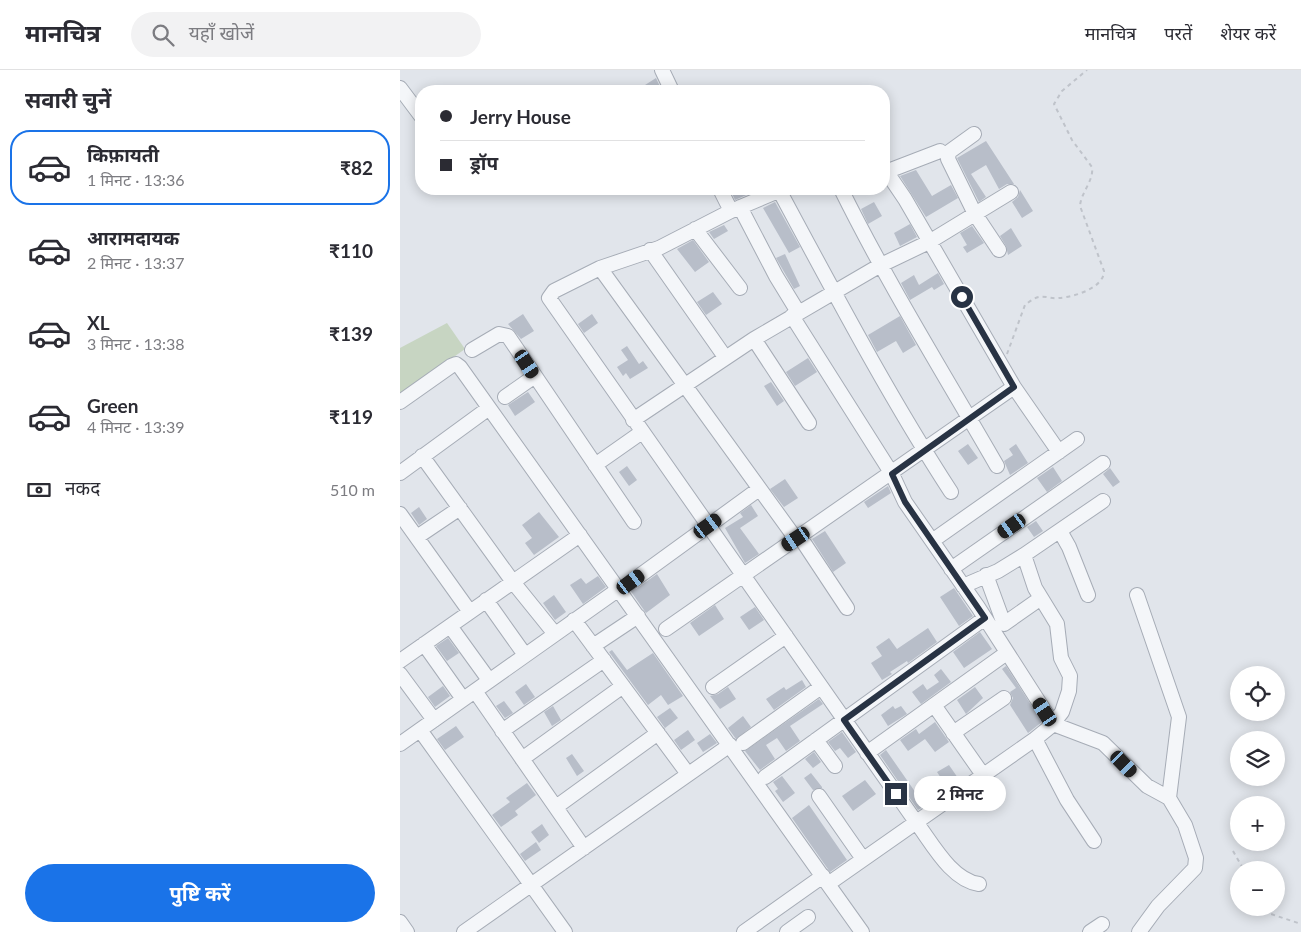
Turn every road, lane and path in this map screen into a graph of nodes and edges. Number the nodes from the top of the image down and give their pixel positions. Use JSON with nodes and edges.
{"nodes":[{"id":1,"x":662,"y":70,"type":"edge"},
{"id":2,"x":1087,"y":70,"type":"edge"},
{"id":3,"x":669,"y":85,"type":"edge"},
{"id":4,"x":400,"y":88,"type":"edge"},
{"id":5,"x":415,"y":108,"type":"edge"},
{"id":6,"x":974,"y":134,"type":"dead end"},
{"id":7,"x":940,"y":151,"type":"dead end"},
{"id":8,"x":890,"y":169,"type":"edge"},
{"id":9,"x":890,"y":177,"type":"edge"},
{"id":10,"x":1012,"y":192,"type":"dead end"},
{"id":11,"x":724,"y":195,"type":"edge"},
{"id":12,"x":767,"y":195,"type":"edge"},
{"id":13,"x":784,"y":195,"type":"edge"},
{"id":14,"x":844,"y":195,"type":"edge"},
{"id":15,"x":735,"y":209,"type":"junction"},
{"id":16,"x":975,"y":214,"type":"junction"},
{"id":17,"x":695,"y":229,"type":"junction"},
{"id":18,"x":929,"y":242,"type":"junction"},
{"id":19,"x":650,"y":250,"type":"junction"},
{"id":20,"x":999,"y":250,"type":"dead end"},
{"id":21,"x":879,"y":266,"type":"junction"},
{"id":22,"x":600,"y":268,"type":"junction"},
{"id":23,"x":740,"y":288,"type":"dead end"},
{"id":24,"x":834,"y":293,"type":"junction"},
{"id":25,"x":795,"y":314,"type":"junction"},
{"id":26,"x":754,"y":339,"type":"junction"},
{"id":27,"x":472,"y":350,"type":"dead end"},
{"id":28,"x":725,"y":357,"type":"junction"},
{"id":29,"x":1003,"y":365,"type":"junction"},
{"id":30,"x":535,"y":376,"type":"junction"},
{"id":31,"x":684,"y":384,"type":"junction"},
{"id":32,"x":1014,"y":387,"type":"junction"},
{"id":33,"x":505,"y":397,"type":"dead end"},
{"id":34,"x":400,"y":402,"type":"edge"},
{"id":35,"x":490,"y":408,"type":"junction"},
{"id":36,"x":970,"y":419,"type":"junction"},
{"id":37,"x":633,"y":420,"type":"junction"},
{"id":38,"x":809,"y":423,"type":"dead end"},
{"id":39,"x":642,"y":432,"type":"junction"},
{"id":40,"x":1077,"y":439,"type":"dead end"},
{"id":41,"x":924,"y":451,"type":"junction"},
{"id":42,"x":1059,"y":452,"type":"junction"},
{"id":43,"x":422,"y":456,"type":"junction"},
{"id":44,"x":1103,"y":462,"type":"dead end"},
{"id":45,"x":595,"y":465,"type":"junction"},
{"id":46,"x":997,"y":466,"type":"dead end"},
{"id":47,"x":400,"y":473,"type":"edge"},
{"id":48,"x":892,"y":474,"type":"junction"},
{"id":49,"x":759,"y":489,"type":"junction"},
{"id":50,"x":951,"y":492,"type":"dead end"},
{"id":51,"x":1103,"y":501,"type":"dead end"},
{"id":52,"x":460,"y":508,"type":"junction"},
{"id":53,"x":400,"y":514,"type":"edge"},
{"id":54,"x":634,"y":522,"type":"dead end"},
{"id":55,"x":708,"y":526,"type":"junction"},
{"id":56,"x":1060,"y":531,"type":"junction"},
{"id":57,"x":580,"y":535,"type":"junction"},
{"id":58,"x":417,"y":537,"type":"junction"},
{"id":59,"x":798,"y":538,"type":"junction"},
{"id":60,"x":932,"y":541,"type":"junction"},
{"id":61,"x":1024,"y":555,"type":"junction"},
{"id":62,"x":951,"y":569,"type":"junction"},
{"id":63,"x":743,"y":575,"type":"junction"},
{"id":64,"x":986,"y":575,"type":"junction"},
{"id":65,"x":513,"y":582,"type":"junction"},
{"id":66,"x":631,"y":582,"type":"dead end"},
{"id":67,"x":963,"y":586,"type":"junction"},
{"id":68,"x":619,"y":589,"type":"junction"},
{"id":69,"x":1088,"y":595,"type":"dead end"},
{"id":70,"x":1137,"y":595,"type":"dead end"},
{"id":71,"x":1041,"y":598,"type":"junction"},
{"id":72,"x":486,"y":600,"type":"junction"},
{"id":73,"x":847,"y":608,"type":"dead end"},
{"id":74,"x":470,"y":612,"type":"junction"},
{"id":75,"x":638,"y":616,"type":"junction"},
{"id":76,"x":985,"y":618,"type":"junction"},
{"id":77,"x":574,"y":620,"type":"junction"},
{"id":78,"x":450,"y":626,"type":"junction"},
{"id":79,"x":666,"y":629,"type":"dead end"},
{"id":80,"x":555,"y":634,"type":"junction"},
{"id":81,"x":786,"y":636,"type":"junction"},
{"id":82,"x":424,"y":644,"type":"junction"},
{"id":83,"x":593,"y":646,"type":"junction"},
{"id":84,"x":402,"y":655,"type":"edge"},
{"id":85,"x":525,"y":655,"type":"junction"},
{"id":86,"x":1001,"y":657,"type":"dead end"},
{"id":87,"x":604,"y":660,"type":"junction"},
{"id":88,"x":400,"y":674,"type":"edge"},
{"id":89,"x":490,"y":680,"type":"junction"},
{"id":90,"x":623,"y":686,"type":"junction"},
{"id":91,"x":713,"y":687,"type":"dead end"},
{"id":92,"x":821,"y":687,"type":"junction"},
{"id":93,"x":475,"y":691,"type":"junction"},
{"id":94,"x":1004,"y":698,"type":"dead end"},
{"id":95,"x":463,"y":699,"type":"junction"},
{"id":96,"x":934,"y":705,"type":"junction"},
{"id":97,"x":434,"y":720,"type":"junction"},
{"id":98,"x":844,"y":720,"type":"junction"},
{"id":99,"x":1053,"y":724,"type":"junction"},
{"id":100,"x":420,"y":730,"type":"junction"},
{"id":101,"x":502,"y":731,"type":"junction"},
{"id":102,"x":658,"y":733,"type":"junction"},
{"id":103,"x":953,"y":733,"type":"junction"},
{"id":104,"x":1035,"y":738,"type":"junction"},
{"id":105,"x":816,"y":740,"type":"junction"},
{"id":106,"x":400,"y":744,"type":"edge"},
{"id":107,"x":736,"y":744,"type":"junction"},
{"id":108,"x":867,"y":753,"type":"junction"},
{"id":109,"x":522,"y":759,"type":"junction"},
{"id":110,"x":835,"y":766,"type":"dead end"},
{"id":111,"x":688,"y":774,"type":"junction"},
{"id":112,"x":983,"y":775,"type":"junction"},
{"id":113,"x":765,"y":777,"type":"dead end"},
{"id":114,"x":820,"y":796,"type":"dead end"},
{"id":115,"x":1169,"y":798,"type":"junction"},
{"id":116,"x":556,"y":807,"type":"junction"},
{"id":117,"x":916,"y":822,"type":"junction"},
{"id":118,"x":1094,"y":841,"type":"dead end"},
{"id":119,"x":584,"y":848,"type":"junction"},
{"id":120,"x":1233,"y":851,"type":"dead end"},
{"id":121,"x":863,"y":859,"type":"junction"},
{"id":122,"x":1239,"y":861,"type":"edge"},
{"id":123,"x":825,"y":880,"type":"junction"},
{"id":124,"x":979,"y":884,"type":"dead end"},
{"id":125,"x":531,"y":885,"type":"junction"},
{"id":126,"x":1276,"y":916,"type":"edge"},
{"id":127,"x":808,"y":917,"type":"dead end"},
{"id":128,"x":400,"y":922,"type":"edge"},
{"id":129,"x":1301,"y":924,"type":"edge"},
{"id":130,"x":748,"y":931,"type":"edge"},
{"id":131,"x":407,"y":932,"type":"edge"},
{"id":132,"x":464,"y":932,"type":"edge"},
{"id":133,"x":565,"y":932,"type":"edge"},
{"id":134,"x":787,"y":932,"type":"edge"},
{"id":135,"x":862,"y":932,"type":"edge"},
{"id":136,"x":1139,"y":932,"type":"edge"}],
"edges":[{"from":1,"to":3,"type":"street"},
{"from":2,"to":29,"type":"path"},
{"from":4,"to":5,"type":"street"},
{"from":6,"to":16,"type":"street"},
{"from":7,"to":8,"type":"street"},
{"from":9,"to":18,"type":"street"},
{"from":10,"to":16,"type":"street"},
{"from":11,"to":15,"type":"street"},
{"from":12,"to":15,"type":"street"},
{"from":13,"to":24,"type":"street"},
{"from":14,"to":21,"type":"street"},
{"from":15,"to":17,"type":"street"},
{"from":15,"to":25,"type":"street"},
{"from":16,"to":18,"type":"street"},
{"from":16,"to":20,"type":"street"},
{"from":17,"to":19,"type":"street"},
{"from":17,"to":23,"type":"street"},
{"from":18,"to":21,"type":"street"},
{"from":18,"to":29,"type":"street"},
{"from":19,"to":22,"type":"street"},
{"from":19,"to":28,"type":"street"},
{"from":21,"to":24,"type":"street"},
{"from":21,"to":36,"type":"street"},
{"from":22,"to":31,"type":"street"},
{"from":22,"to":37,"type":"street"},
{"from":24,"to":25,"type":"street"},
{"from":24,"to":41,"type":"street"},
{"from":25,"to":26,"type":"street"},
{"from":25,"to":48,"type":"street"},
{"from":26,"to":28,"type":"street"},
{"from":26,"to":38,"type":"street"},
{"from":27,"to":30,"type":"street"},
{"from":28,"to":31,"type":"street"},
{"from":29,"to":32,"type":"street"},
{"from":30,"to":33,"type":"street"},
{"from":30,"to":45,"type":"street"},
{"from":31,"to":37,"type":"street"},
{"from":31,"to":49,"type":"street"},
{"from":32,"to":36,"type":"street"},
{"from":32,"to":42,"type":"street"},
{"from":34,"to":35,"type":"street"},
{"from":35,"to":43,"type":"street"},
{"from":35,"to":57,"type":"street"},
{"from":36,"to":41,"type":"street"},
{"from":36,"to":46,"type":"street"},
{"from":37,"to":39,"type":"street"},
{"from":39,"to":45,"type":"street"},
{"from":39,"to":55,"type":"street"},
{"from":40,"to":42,"type":"street"},
{"from":41,"to":48,"type":"street"},
{"from":41,"to":50,"type":"street"},
{"from":42,"to":60,"type":"street"},
{"from":43,"to":47,"type":"street"},
{"from":43,"to":52,"type":"street"},
{"from":44,"to":62,"type":"street"},
{"from":45,"to":54,"type":"street"},
{"from":48,"to":59,"type":"street"},
{"from":48,"to":60,"type":"street"},
{"from":49,"to":55,"type":"street"},
{"from":49,"to":59,"type":"street"},
{"from":51,"to":56,"type":"street"},
{"from":52,"to":58,"type":"street"},
{"from":52,"to":65,"type":"street"},
{"from":53,"to":58,"type":"street"},
{"from":55,"to":63,"type":"street"},
{"from":55,"to":66,"type":"street"},
{"from":56,"to":61,"type":"street"},
{"from":56,"to":69,"type":"street"},
{"from":57,"to":65,"type":"street"},
{"from":57,"to":68,"type":"street"},
{"from":58,"to":74,"type":"street"},
{"from":59,"to":63,"type":"street"},
{"from":59,"to":73,"type":"street"},
{"from":60,"to":62,"type":"street"},
{"from":61,"to":64,"type":"street"},
{"from":61,"to":71,"type":"street"},
{"from":62,"to":67,"type":"street"},
{"from":63,"to":79,"type":"street"},
{"from":63,"to":81,"type":"street"},
{"from":64,"to":67,"type":"street"},
{"from":64,"to":71,"type":"street"},
{"from":65,"to":72,"type":"street"},
{"from":65,"to":80,"type":"street"},
{"from":67,"to":76,"type":"street"},
{"from":68,"to":75,"type":"street"},
{"from":68,"to":77,"type":"street"},
{"from":70,"to":115,"type":"street"},
{"from":71,"to":99,"type":"street"},
{"from":72,"to":74,"type":"street"},
{"from":72,"to":85,"type":"street"},
{"from":74,"to":78,"type":"street"},
{"from":75,"to":83,"type":"street"},
{"from":75,"to":107,"type":"street"},
{"from":76,"to":98,"type":"street"},
{"from":76,"to":99,"type":"street"},
{"from":77,"to":80,"type":"street"},
{"from":77,"to":83,"type":"street"},
{"from":78,"to":82,"type":"street"},
{"from":78,"to":89,"type":"street"},
{"from":80,"to":85,"type":"street"},
{"from":81,"to":91,"type":"street"},
{"from":81,"to":92,"type":"street"},
{"from":82,"to":84,"type":"street"},
{"from":82,"to":95,"type":"street"},
{"from":83,"to":87,"type":"street"},
{"from":85,"to":89,"type":"street"},
{"from":86,"to":96,"type":"street"},
{"from":87,"to":90,"type":"street"},
{"from":87,"to":101,"type":"street"},
{"from":88,"to":97,"type":"street"},
{"from":89,"to":93,"type":"street"},
{"from":90,"to":102,"type":"street"},
{"from":90,"to":109,"type":"street"},
{"from":92,"to":98,"type":"street"},
{"from":92,"to":107,"type":"street"},
{"from":93,"to":95,"type":"street"},
{"from":93,"to":101,"type":"street"},
{"from":94,"to":103,"type":"street"},
{"from":95,"to":97,"type":"street"},
{"from":96,"to":103,"type":"street"},
{"from":96,"to":108,"type":"street"},
{"from":97,"to":100,"type":"street"},
{"from":98,"to":105,"type":"street"},
{"from":98,"to":108,"type":"street"},
{"from":99,"to":104,"type":"street"},
{"from":99,"to":115,"type":"street"},
{"from":100,"to":106,"type":"street"},
{"from":100,"to":125,"type":"street"},
{"from":101,"to":109,"type":"street"},
{"from":102,"to":111,"type":"street"},
{"from":102,"to":116,"type":"street"},
{"from":103,"to":112,"type":"street"},
{"from":104,"to":112,"type":"street"},
{"from":104,"to":118,"type":"street"},
{"from":105,"to":110,"type":"street"},
{"from":105,"to":113,"type":"street"},
{"from":107,"to":111,"type":"street"},
{"from":107,"to":123,"type":"street"},
{"from":108,"to":117,"type":"street"},
{"from":109,"to":116,"type":"street"},
{"from":111,"to":119,"type":"street"},
{"from":112,"to":117,"type":"street"},
{"from":114,"to":121,"type":"street"},
{"from":115,"to":136,"type":"street"},
{"from":116,"to":119,"type":"street"},
{"from":117,"to":121,"type":"street"},
{"from":117,"to":124,"type":"street"},
{"from":119,"to":125,"type":"street"},
{"from":120,"to":122,"type":"path"},
{"from":121,"to":123,"type":"street"},
{"from":123,"to":130,"type":"street"},
{"from":123,"to":135,"type":"street"},
{"from":125,"to":132,"type":"street"},
{"from":125,"to":133,"type":"street"},
{"from":126,"to":129,"type":"path"},
{"from":127,"to":134,"type":"street"},
{"from":128,"to":131,"type":"street"}]}
